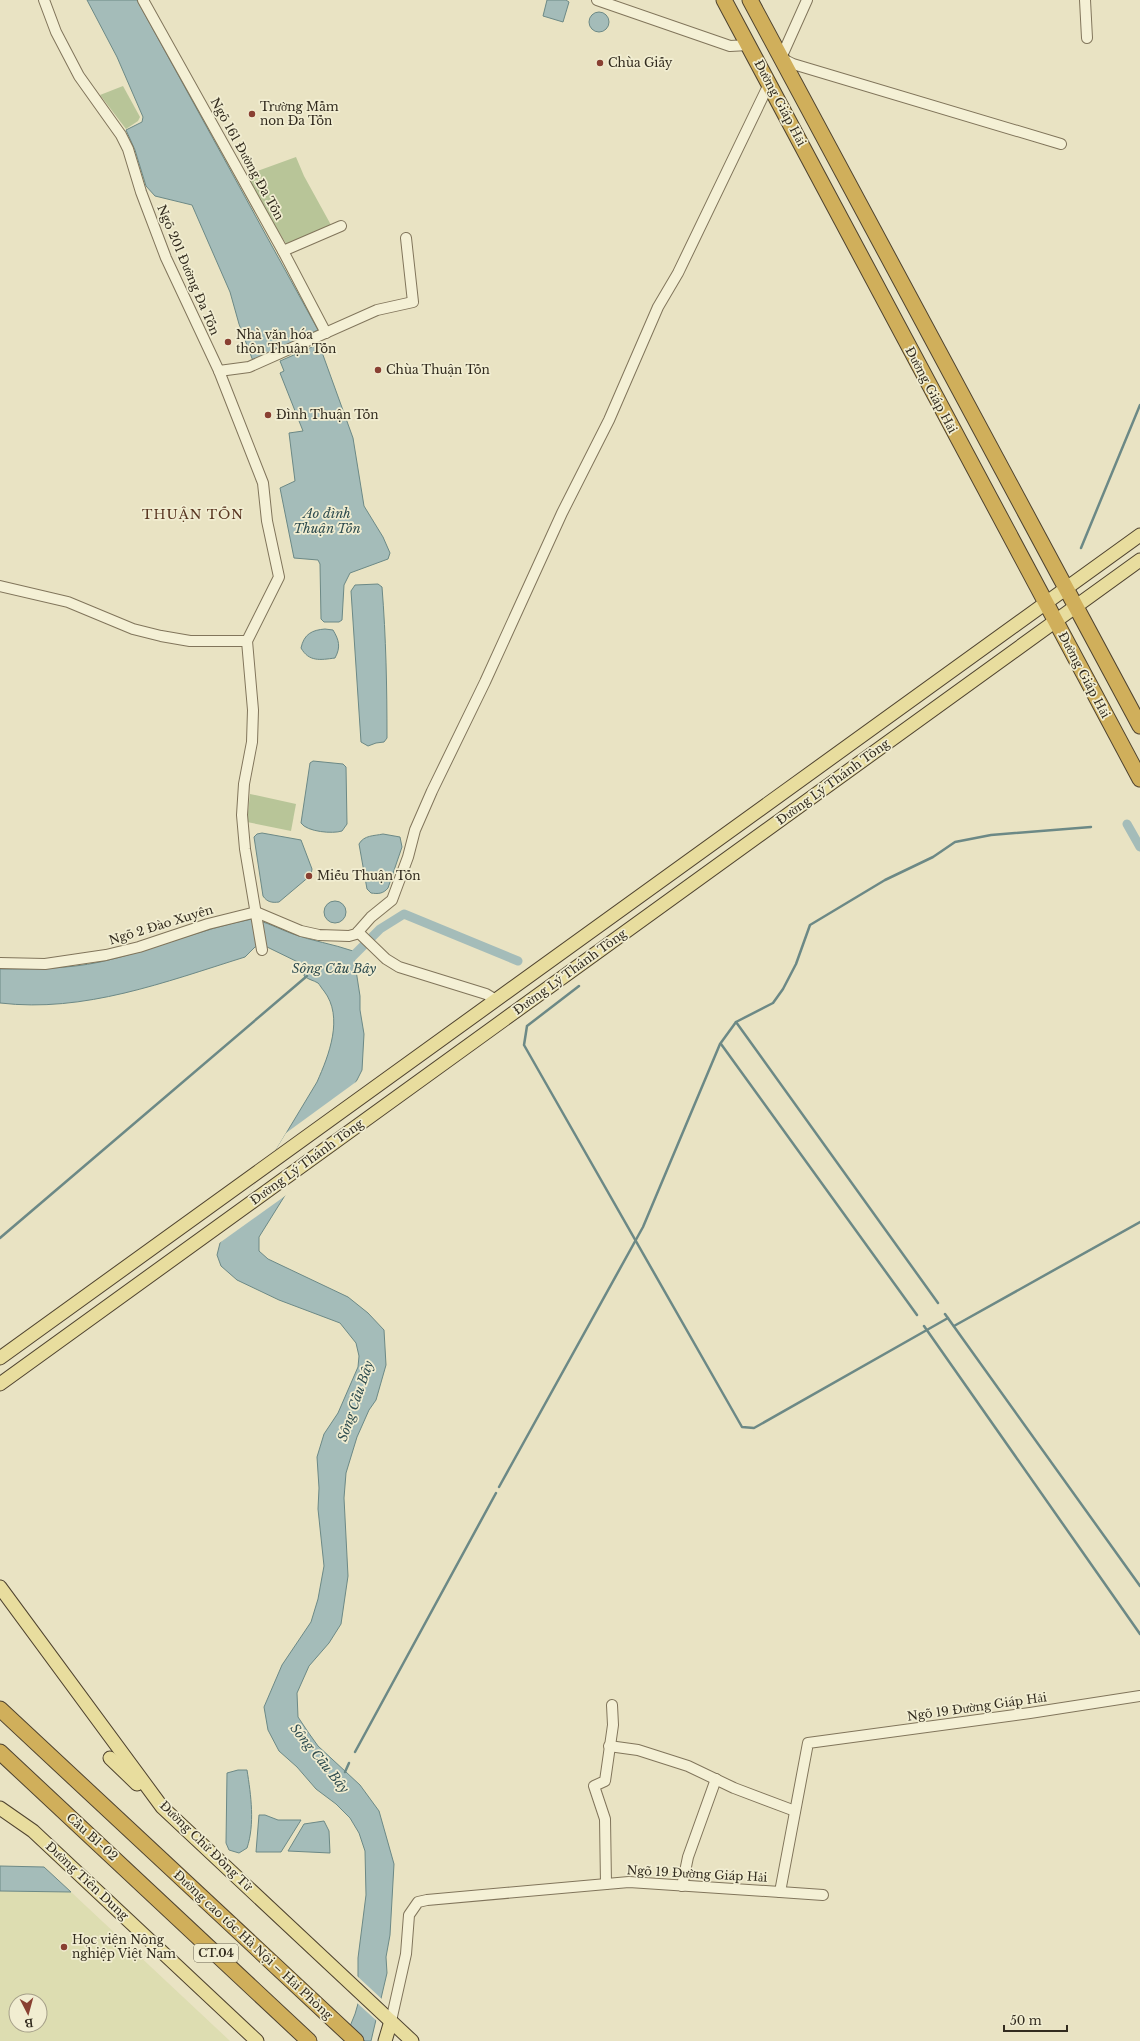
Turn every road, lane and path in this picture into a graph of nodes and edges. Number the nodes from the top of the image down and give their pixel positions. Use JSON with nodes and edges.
{"nodes":[{"id":1,"x":44,"y":0,"type":"edge"},
{"id":2,"x":143,"y":0,"type":"edge"},
{"id":3,"x":597,"y":0,"type":"edge"},
{"id":4,"x":724,"y":0,"type":"edge"},
{"id":5,"x":750,"y":0,"type":"edge"},
{"id":6,"x":806,"y":0,"type":"edge"},
{"id":7,"x":1085,"y":0,"type":"edge"},
{"id":8,"x":769,"y":35,"type":"junction"},
{"id":9,"x":1087,"y":38,"type":"dead end"},
{"id":10,"x":748,"y":45,"type":"junction"},
{"id":11,"x":781,"y":58,"type":"junction"},
{"id":12,"x":761,"y":68,"type":"junction"},
{"id":13,"x":769,"y":84,"type":"junction"},
{"id":14,"x":1061,"y":144,"type":"dead end"},
{"id":15,"x":341,"y":226,"type":"dead end"},
{"id":16,"x":406,"y":238,"type":"dead end"},
{"id":17,"x":283,"y":251,"type":"junction"},
{"id":18,"x":326,"y":333,"type":"junction"},
{"id":19,"x":219,"y":371,"type":"junction"},
{"id":20,"x":1140,"y":535,"type":"edge"},
{"id":21,"x":1140,"y":560,"type":"edge"},
{"id":22,"x":0,"y":586,"type":"edge"},
{"id":23,"x":1067,"y":588,"type":"junction"},
{"id":24,"x":1046,"y":603,"type":"junction"},
{"id":25,"x":1076,"y":606,"type":"junction"},
{"id":26,"x":1055,"y":622,"type":"junction"},
{"id":27,"x":247,"y":641,"type":"junction"},
{"id":28,"x":1140,"y":726,"type":"edge"},
{"id":29,"x":1140,"y":779,"type":"edge"},
{"id":30,"x":256,"y":915,"type":"junction"},
{"id":31,"x":361,"y":935,"type":"junction"},
{"id":32,"x":262,"y":950,"type":"dead end"},
{"id":33,"x":0,"y":963,"type":"edge"},
{"id":34,"x":516,"y":986,"type":"junction"},
{"id":35,"x":496,"y":1000,"type":"junction"},
{"id":36,"x":528,"y":1002,"type":"junction"},
{"id":37,"x":68,"y":1308,"type":"junction"},
{"id":38,"x":81,"y":1325,"type":"junction"},
{"id":39,"x":1,"y":1357,"type":"edge"},
{"id":40,"x":0,"y":1384,"type":"edge"},
{"id":41,"x":0,"y":1587,"type":"edge"},
{"id":42,"x":1140,"y":1696,"type":"edge"},
{"id":43,"x":612,"y":1705,"type":"dead end"},
{"id":44,"x":0,"y":1708,"type":"edge"},
{"id":45,"x":609,"y":1746,"type":"junction"},
{"id":46,"x":0,"y":1752,"type":"edge"},
{"id":47,"x":110,"y":1758,"type":"dead end"},
{"id":48,"x":716,"y":1779,"type":"junction"},
{"id":49,"x":0,"y":1800,"type":"edge"},
{"id":50,"x":162,"y":1807,"type":"junction"},
{"id":51,"x":0,"y":1808,"type":"edge"},
{"id":52,"x":795,"y":1811,"type":"junction"},
{"id":53,"x":33,"y":1831,"type":"junction"},
{"id":54,"x":606,"y":1884,"type":"junction"},
{"id":55,"x":682,"y":1886,"type":"junction"},
{"id":56,"x":780,"y":1892,"type":"junction"},
{"id":57,"x":823,"y":1895,"type":"dead end"},
{"id":58,"x":387,"y":2017,"type":"junction"},
{"id":59,"x":257,"y":2041,"type":"edge"},
{"id":60,"x":309,"y":2041,"type":"edge"},
{"id":61,"x":356,"y":2041,"type":"edge"},
{"id":62,"x":385,"y":2041,"type":"edge"},
{"id":63,"x":412,"y":2041,"type":"edge"}],
"edges":[{"from":1,"to":19,"type":"street","name":"Ngõ 201 Đường Đa Tốn"},
{"from":2,"to":17,"type":"street","name":"Ngõ 161 Đường Đa Tốn"},
{"from":3,"to":10,"type":"street"},
{"from":4,"to":10,"type":"highway","name":"Đường Giáp Hải"},
{"from":5,"to":8,"type":"highway","name":"Đường Giáp Hải"},
{"from":6,"to":11,"type":"street"},
{"from":7,"to":9,"type":"street"},
{"from":8,"to":10,"type":"highway"},
{"from":8,"to":11,"type":"highway","name":"Đường Giáp Hải"},
{"from":10,"to":12,"type":"highway","name":"Đường Giáp Hải"},
{"from":11,"to":12,"type":"highway"},
{"from":11,"to":14,"type":"street"},
{"from":11,"to":23,"type":"highway","name":"Đường Giáp Hải"},
{"from":12,"to":13,"type":"highway","name":"Đường Giáp Hải"},
{"from":13,"to":24,"type":"highway","name":"Đường Giáp Hải"},
{"from":13,"to":31,"type":"street"},
{"from":15,"to":17,"type":"street"},
{"from":16,"to":18,"type":"street"},
{"from":17,"to":18,"type":"street","name":"Ngõ 161 Đường Đa Tốn"},
{"from":18,"to":19,"type":"street"},
{"from":19,"to":27,"type":"street","name":"Ngõ 201 Đường Đa Tốn"},
{"from":20,"to":23,"type":"main road","name":"Đường Lý Thánh Tông"},
{"from":21,"to":25,"type":"main road","name":"Đường Lý Thánh Tông"},
{"from":22,"to":27,"type":"street"},
{"from":23,"to":24,"type":"main road","name":"Đường Lý Thánh Tông"},
{"from":23,"to":25,"type":"highway","name":"Đường Giáp Hải"},
{"from":24,"to":26,"type":"highway","name":"Đường Giáp Hải"},
{"from":24,"to":34,"type":"main road","name":"Đường Lý Thánh Tông"},
{"from":25,"to":26,"type":"main road","name":"Đường Lý Thánh Tông"},
{"from":25,"to":28,"type":"highway","name":"Đường Giáp Hải"},
{"from":26,"to":29,"type":"highway","name":"Đường Giáp Hải"},
{"from":26,"to":36,"type":"main road","name":"Đường Lý Thánh Tông"},
{"from":27,"to":30,"type":"street"},
{"from":30,"to":31,"type":"street"},
{"from":30,"to":32,"type":"street"},
{"from":30,"to":33,"type":"street","name":"Ngõ 2 Đào Xuyên"},
{"from":31,"to":35,"type":"street"},
{"from":34,"to":35,"type":"main road","name":"Đường Lý Thánh Tông"},
{"from":34,"to":36,"type":"main road"},
{"from":35,"to":37,"type":"main road","name":"Đường Lý Thánh Tông"},
{"from":36,"to":38,"type":"main road","name":"Đường Lý Thánh Tông"},
{"from":37,"to":38,"type":"main road"},
{"from":37,"to":39,"type":"main road","name":"Đường Lý Thánh Tông"},
{"from":38,"to":40,"type":"main road","name":"Đường Lý Thánh Tông"},
{"from":41,"to":50,"type":"main road","name":"Đường Chử Đồng Tử"},
{"from":42,"to":52,"type":"street","name":"Ngõ 19 Đường Giáp Hải"},
{"from":43,"to":45,"type":"street"},
{"from":44,"to":61,"type":"highway","name":"Đường cao tốc Hà Nội – Hải Phòng","number":"CT.04"},
{"from":45,"to":48,"type":"street"},
{"from":45,"to":54,"type":"street"},
{"from":46,"to":60,"type":"highway","name":"Cầu B1-02","number":"CT.04"},
{"from":47,"to":50,"type":"main road"},
{"from":48,"to":52,"type":"street"},
{"from":48,"to":55,"type":"street"},
{"from":49,"to":53,"type":"main road"},
{"from":50,"to":58,"type":"main road","name":"Đường Chử Đồng Tử"},
{"from":51,"to":53,"type":"main road","name":"Đường Tiên Dung"},
{"from":52,"to":56,"type":"street","name":"Ngõ 19 Đường Giáp Hải"},
{"from":53,"to":59,"type":"main road","name":"Đường Tiên Dung"},
{"from":54,"to":55,"type":"street","name":"Ngõ 19 Đường Giáp Hải"},
{"from":54,"to":58,"type":"street","name":"Ngõ 19 Đường Giáp Hải"},
{"from":55,"to":56,"type":"street","name":"Ngõ 19 Đường Giáp Hải"},
{"from":56,"to":57,"type":"street"},
{"from":58,"to":62,"type":"main road"},
{"from":58,"to":63,"type":"main road","name":"Đường Chử Đồng Tử"}]}
